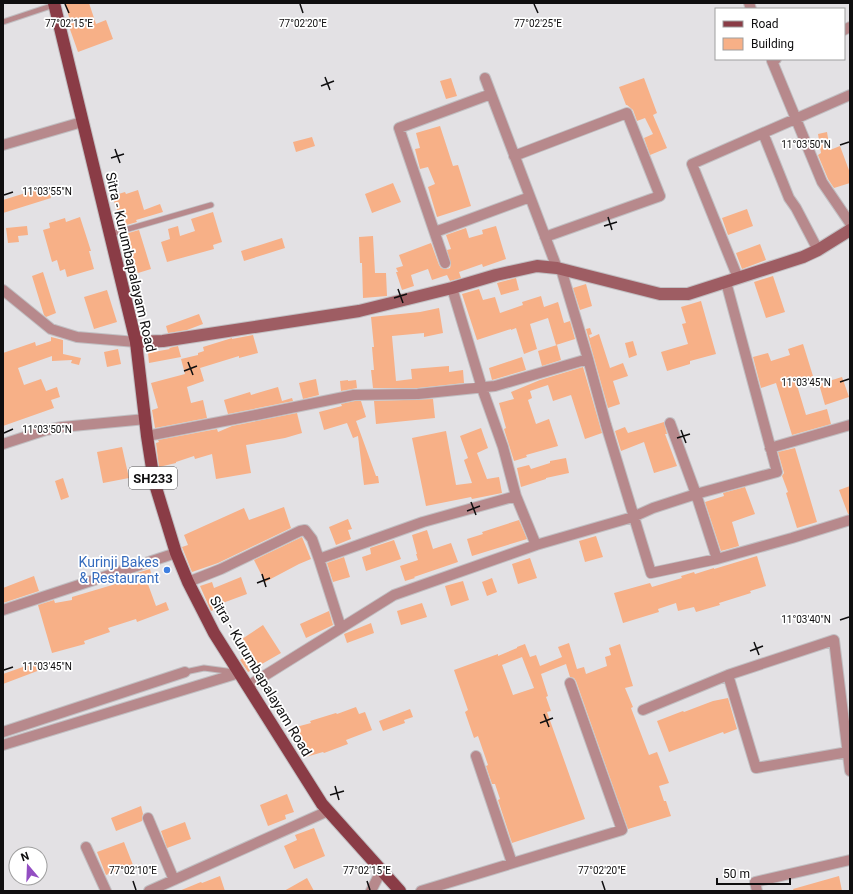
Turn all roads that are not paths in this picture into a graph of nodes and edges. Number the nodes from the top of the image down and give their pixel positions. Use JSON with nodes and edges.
{"nodes":[{"id":1,"x":54,"y":4,"type":"edge"},
{"id":2,"x":3,"y":22,"type":"edge"},
{"id":3,"x":773,"y":60,"type":"edge"},
{"id":4,"x":485,"y":78,"type":"dead end"},
{"id":5,"x":491,"y":94,"type":"junction"},
{"id":6,"x":850,"y":95,"type":"edge"},
{"id":7,"x":795,"y":118,"type":"junction"},
{"id":8,"x":82,"y":122,"type":"junction"},
{"id":9,"x":763,"y":133,"type":"junction"},
{"id":10,"x":3,"y":144,"type":"edge"},
{"id":11,"x":514,"y":156,"type":"junction"},
{"id":12,"x":530,"y":197,"type":"junction"},
{"id":13,"x":211,"y":205,"type":"dead end"},
{"id":14,"x":850,"y":223,"type":"edge"},
{"id":15,"x":850,"y":230,"type":"edge"},
{"id":16,"x":435,"y":232,"type":"junction"},
{"id":17,"x":110,"y":234,"type":"junction"},
{"id":18,"x":545,"y":237,"type":"junction"},
{"id":19,"x":818,"y":250,"type":"junction"},
{"id":20,"x":445,"y":263,"type":"dead end"},
{"id":21,"x":559,"y":269,"type":"junction"},
{"id":22,"x":738,"y":278,"type":"junction"},
{"id":23,"x":726,"y":282,"type":"junction"},
{"id":24,"x":452,"y":288,"type":"junction"},
{"id":25,"x":3,"y":290,"type":"edge"},
{"id":26,"x":136,"y":342,"type":"junction"},
{"id":27,"x":588,"y":359,"type":"junction"},
{"id":28,"x":482,"y":388,"type":"junction"},
{"id":29,"x":146,"y":419,"type":"junction"},
{"id":30,"x":670,"y":423,"type":"dead end"},
{"id":31,"x":850,"y":425,"type":"edge"},
{"id":32,"x":147,"y":436,"type":"junction"},
{"id":33,"x":3,"y":444,"type":"edge"},
{"id":34,"x":770,"y":448,"type":"junction"},
{"id":35,"x":696,"y":494,"type":"junction"},
{"id":36,"x":516,"y":496,"type":"junction"},
{"id":37,"x":633,"y":517,"type":"junction"},
{"id":38,"x":850,"y":520,"type":"edge"},
{"id":39,"x":536,"y":545,"type":"junction"},
{"id":40,"x":176,"y":553,"type":"junction"},
{"id":41,"x":319,"y":559,"type":"junction"},
{"id":42,"x":717,"y":559,"type":"junction"},
{"id":43,"x":188,"y":582,"type":"junction"},
{"id":44,"x":3,"y":610,"type":"edge"},
{"id":45,"x":341,"y":628,"type":"junction"},
{"id":46,"x":185,"y":672,"type":"joint"},
{"id":47,"x":239,"y":673,"type":"junction"},
{"id":48,"x":728,"y":675,"type":"junction"},
{"id":49,"x":570,"y":683,"type":"dead end"},
{"id":50,"x":248,"y":686,"type":"junction"},
{"id":51,"x":643,"y":710,"type":"dead end"},
{"id":52,"x":3,"y":732,"type":"edge"},
{"id":53,"x":3,"y":745,"type":"edge"},
{"id":54,"x":848,"y":752,"type":"junction"},
{"id":55,"x":476,"y":756,"type":"dead end"},
{"id":56,"x":850,"y":771,"type":"edge"},
{"id":57,"x":328,"y":810,"type":"junction"},
{"id":58,"x":148,"y":818,"type":"dead end"},
{"id":59,"x":86,"y":847,"type":"dead end"},
{"id":60,"x":850,"y":860,"type":"edge"},
{"id":61,"x":512,"y":863,"type":"junction"},
{"id":62,"x":382,"y":871,"type":"junction"},
{"id":63,"x":174,"y":880,"type":"junction"},
{"id":64,"x":106,"y":891,"type":"edge"},
{"id":65,"x":149,"y":891,"type":"edge"},
{"id":66,"x":371,"y":891,"type":"edge"},
{"id":67,"x":400,"y":891,"type":"edge"},
{"id":68,"x":421,"y":891,"type":"edge"},
{"id":69,"x":757,"y":891,"type":"edge"}],
"edges":[{"from":1,"to":2,"type":"lane"},
{"from":1,"to":8,"type":"main road","name":"Sitra - Kurumbapalayam Road","number":"SH233"},
{"from":3,"to":7,"type":"street"},
{"from":4,"to":5,"type":"street"},
{"from":5,"to":11,"type":"street"},
{"from":5,"to":16,"type":"street"},
{"from":6,"to":7,"type":"street"},
{"from":7,"to":9,"type":"street"},
{"from":7,"to":14,"type":"street"},
{"from":8,"to":10,"type":"street"},
{"from":8,"to":17,"type":"main road","name":"Sitra - Kurumbapalayam Road","number":"SH233"},
{"from":9,"to":19,"type":"street"},
{"from":9,"to":22,"type":"street"},
{"from":11,"to":12,"type":"street"},
{"from":11,"to":18,"type":"street"},
{"from":12,"to":16,"type":"street"},
{"from":12,"to":18,"type":"street"},
{"from":13,"to":17,"type":"lane"},
{"from":15,"to":19,"type":"street"},
{"from":16,"to":20,"type":"street"},
{"from":17,"to":26,"type":"main road","name":"Sitra - Kurumbapalayam Road","number":"SH233"},
{"from":18,"to":21,"type":"street"},
{"from":19,"to":22,"type":"street"},
{"from":21,"to":23,"type":"street"},
{"from":21,"to":24,"type":"street"},
{"from":21,"to":27,"type":"street"},
{"from":22,"to":23,"type":"street"},
{"from":23,"to":34,"type":"street"},
{"from":24,"to":26,"type":"street"},
{"from":24,"to":28,"type":"street"},
{"from":25,"to":26,"type":"street"},
{"from":26,"to":29,"type":"main road","name":"Sitra - Kurumbapalayam Road","number":"SH233"},
{"from":27,"to":28,"type":"street"},
{"from":27,"to":37,"type":"street"},
{"from":28,"to":32,"type":"street"},
{"from":28,"to":36,"type":"street"},
{"from":29,"to":32,"type":"main road","name":"Sitra - Kurumbapalayam Road","number":"SH233"},
{"from":29,"to":33,"type":"street"},
{"from":30,"to":35,"type":"street"},
{"from":31,"to":34,"type":"street"},
{"from":32,"to":40,"type":"main road","name":"Sitra - Kurumbapalayam Road","number":"SH233"},
{"from":34,"to":35,"type":"street"},
{"from":35,"to":37,"type":"street"},
{"from":35,"to":42,"type":"street"},
{"from":36,"to":39,"type":"street"},
{"from":36,"to":41,"type":"street"},
{"from":37,"to":39,"type":"street"},
{"from":37,"to":42,"type":"street"},
{"from":38,"to":42,"type":"street"},
{"from":39,"to":45,"type":"street"},
{"from":40,"to":43,"type":"main road","name":"Sitra - Kurumbapalayam Road","number":"SH233"},
{"from":40,"to":44,"type":"street"},
{"from":41,"to":43,"type":"street"},
{"from":41,"to":45,"type":"street"},
{"from":43,"to":47,"type":"main road","name":"Sitra - Kurumbapalayam Road","number":"SH233"},
{"from":45,"to":50,"type":"street"},
{"from":46,"to":47,"type":"lane"},
{"from":46,"to":52,"type":"street"},
{"from":47,"to":50,"type":"main road","name":"Sitra - Kurumbapalayam Road","number":"SH233"},
{"from":47,"to":53,"type":"street"},
{"from":48,"to":51,"type":"street"},
{"from":48,"to":54,"type":"street"},
{"from":48,"to":54,"type":"street"},
{"from":49,"to":61,"type":"street"},
{"from":50,"to":57,"type":"main road","name":"Sitra - Kurumbapalayam Road","number":"SH233"},
{"from":54,"to":56,"type":"street"},
{"from":55,"to":61,"type":"street"},
{"from":57,"to":62,"type":"main road","name":"Sitra - Kurumbapalayam Road","number":"SH233"},
{"from":57,"to":63,"type":"street"},
{"from":58,"to":63,"type":"street"},
{"from":59,"to":64,"type":"street"},
{"from":60,"to":69,"type":"street"},
{"from":61,"to":68,"type":"street"},
{"from":62,"to":66,"type":"street"},
{"from":62,"to":67,"type":"main road","name":"Sitra - Kurumbapalayam Road","number":"SH233"},
{"from":63,"to":65,"type":"street"}]}
